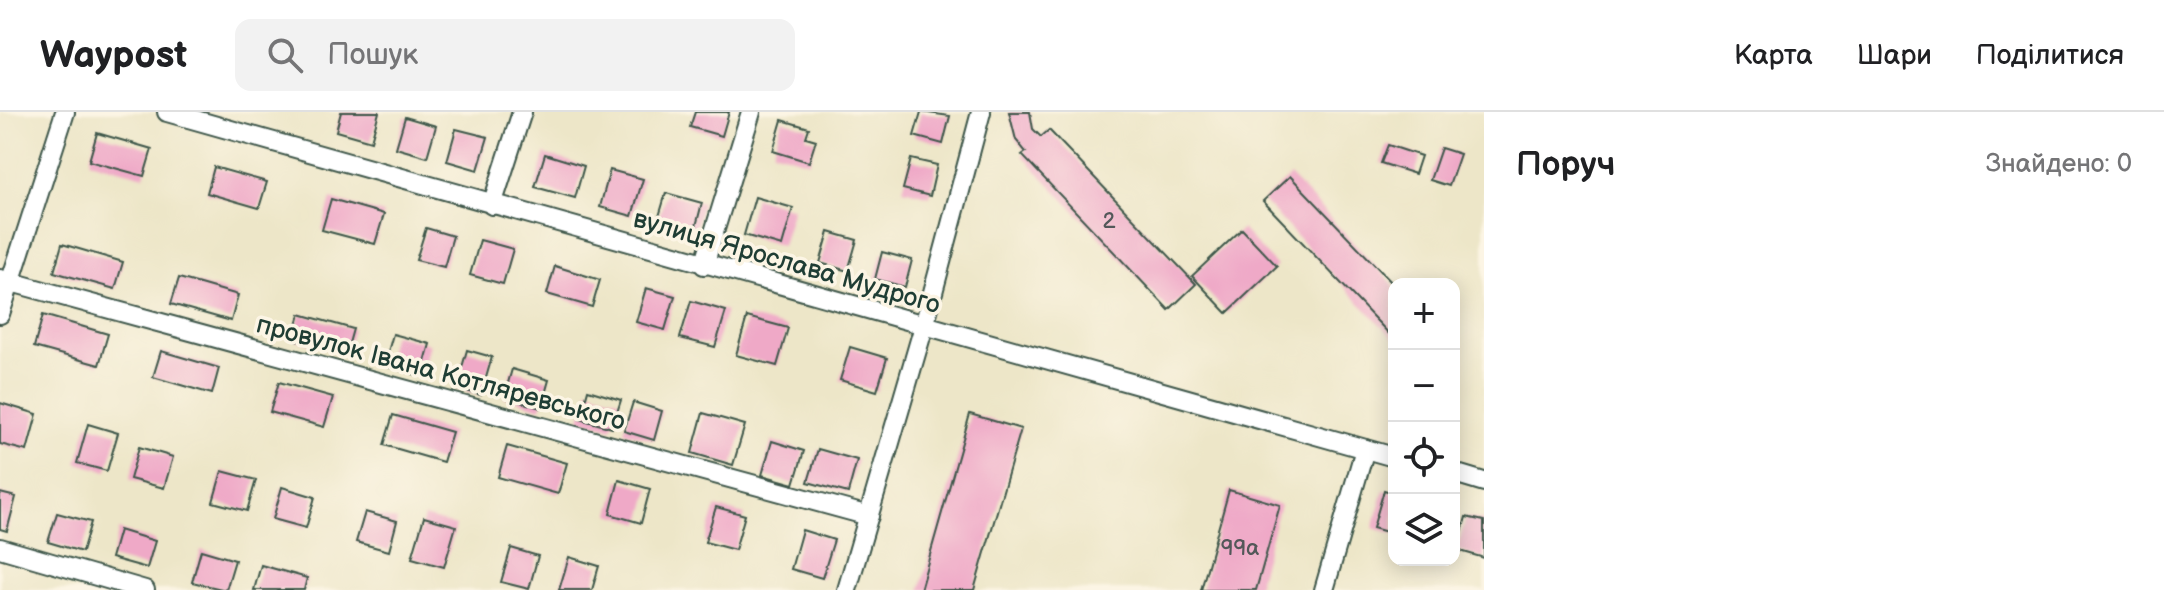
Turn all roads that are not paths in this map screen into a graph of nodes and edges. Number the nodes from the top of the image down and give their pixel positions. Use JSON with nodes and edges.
{"nodes":[{"id":1,"x":65,"y":112,"type":"edge"},
{"id":2,"x":167,"y":112,"type":"edge"},
{"id":3,"x":522,"y":112,"type":"edge"},
{"id":4,"x":751,"y":112,"type":"edge"},
{"id":5,"x":981,"y":112,"type":"edge"},
{"id":6,"x":492,"y":205,"type":"junction"},
{"id":7,"x":704,"y":265,"type":"junction"},
{"id":8,"x":5,"y":280,"type":"edge"},
{"id":9,"x":0,"y":314,"type":"edge"},
{"id":10,"x":924,"y":326,"type":"junction"},
{"id":11,"x":1365,"y":449,"type":"junction"},
{"id":12,"x":1388,"y":455,"type":"edge"},
{"id":13,"x":1460,"y":475,"type":"edge"},
{"id":14,"x":1484,"y":482,"type":"edge"},
{"id":15,"x":869,"y":516,"type":"junction"},
{"id":16,"x":0,"y":548,"type":"edge"},
{"id":17,"x":145,"y":590,"type":"edge"},
{"id":18,"x":847,"y":590,"type":"edge"},
{"id":19,"x":1324,"y":590,"type":"edge"}],
"edges":[{"from":1,"to":8,"type":"street"},
{"from":2,"to":6,"type":"street","name":"вулиця Ярослава Мудрого"},
{"from":3,"to":6,"type":"street"},
{"from":4,"to":7,"type":"street"},
{"from":5,"to":10,"type":"street"},
{"from":6,"to":7,"type":"street","name":"вулиця Ярослава Мудрого"},
{"from":7,"to":10,"type":"street","name":"вулиця Ярослава Мудрого"},
{"from":8,"to":9,"type":"street"},
{"from":8,"to":15,"type":"street","name":"провулок Івана Котляревського"},
{"from":10,"to":11,"type":"street","name":"вулиця Ярослава Мудрого"},
{"from":10,"to":15,"type":"street"},
{"from":11,"to":12,"type":"street","name":"вулиця Ярослава Мудрого"},
{"from":11,"to":19,"type":"street"},
{"from":13,"to":14,"type":"street"},
{"from":15,"to":18,"type":"street"},
{"from":16,"to":17,"type":"street"}]}
